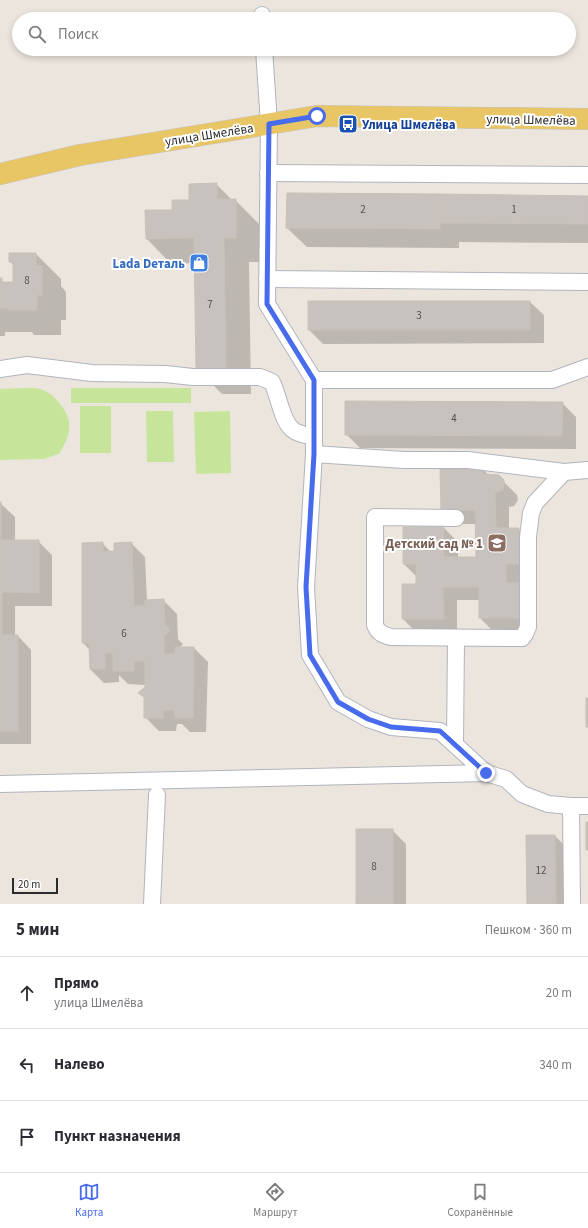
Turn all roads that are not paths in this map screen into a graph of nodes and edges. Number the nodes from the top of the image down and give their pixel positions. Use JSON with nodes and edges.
{"nodes":[{"id":1,"x":264,"y":56,"type":"edge"},
{"id":2,"x":588,"y":120,"type":"edge"},
{"id":3,"x":269,"y":124,"type":"junction"},
{"id":4,"x":268,"y":173,"type":"junction"},
{"id":5,"x":0,"y":174,"type":"edge"},
{"id":6,"x":588,"y":175,"type":"edge"},
{"id":7,"x":267,"y":279,"type":"junction"},
{"id":8,"x":588,"y":282,"type":"edge"},
{"id":9,"x":588,"y":367,"type":"edge"},
{"id":10,"x":0,"y":369,"type":"edge"},
{"id":11,"x":314,"y":380,"type":"junction"},
{"id":12,"x":314,"y":437,"type":"junction"},
{"id":13,"x":314,"y":454,"type":"junction"},
{"id":14,"x":588,"y":470,"type":"edge"},
{"id":15,"x":564,"y":472,"type":"junction"},
{"id":16,"x":456,"y":518,"type":"dead end"},
{"id":17,"x":456,"y":638,"type":"junction"},
{"id":18,"x":455,"y":744,"type":"junction"},
{"id":19,"x":486,"y":773,"type":"junction"},
{"id":20,"x":0,"y":784,"type":"edge"},
{"id":21,"x":157,"y":795,"type":"dead end"},
{"id":22,"x":571,"y":806,"type":"junction"},
{"id":23,"x":588,"y":806,"type":"edge"},
{"id":24,"x":152,"y":904,"type":"edge"},
{"id":25,"x":572,"y":904,"type":"edge"}],
"edges":[{"from":1,"to":3,"type":"lane"},
{"from":2,"to":3,"type":"main road","name":"улица Шмелёва"},
{"from":3,"to":4,"type":"lane"},
{"from":3,"to":5,"type":"main road","name":"улица Шмелёва"},
{"from":4,"to":6,"type":"lane"},
{"from":4,"to":7,"type":"lane"},
{"from":7,"to":8,"type":"lane"},
{"from":7,"to":11,"type":"lane"},
{"from":9,"to":11,"type":"lane"},
{"from":10,"to":12,"type":"lane"},
{"from":11,"to":12,"type":"lane"},
{"from":12,"to":13,"type":"lane"},
{"from":13,"to":15,"type":"lane"},
{"from":13,"to":18,"type":"lane"},
{"from":14,"to":15,"type":"lane"},
{"from":15,"to":17,"type":"lane"},
{"from":16,"to":17,"type":"lane"},
{"from":17,"to":18,"type":"lane"},
{"from":18,"to":19,"type":"lane"},
{"from":19,"to":20,"type":"lane"},
{"from":19,"to":22,"type":"lane"},
{"from":21,"to":24,"type":"lane"},
{"from":22,"to":23,"type":"lane"},
{"from":22,"to":25,"type":"lane"}]}
